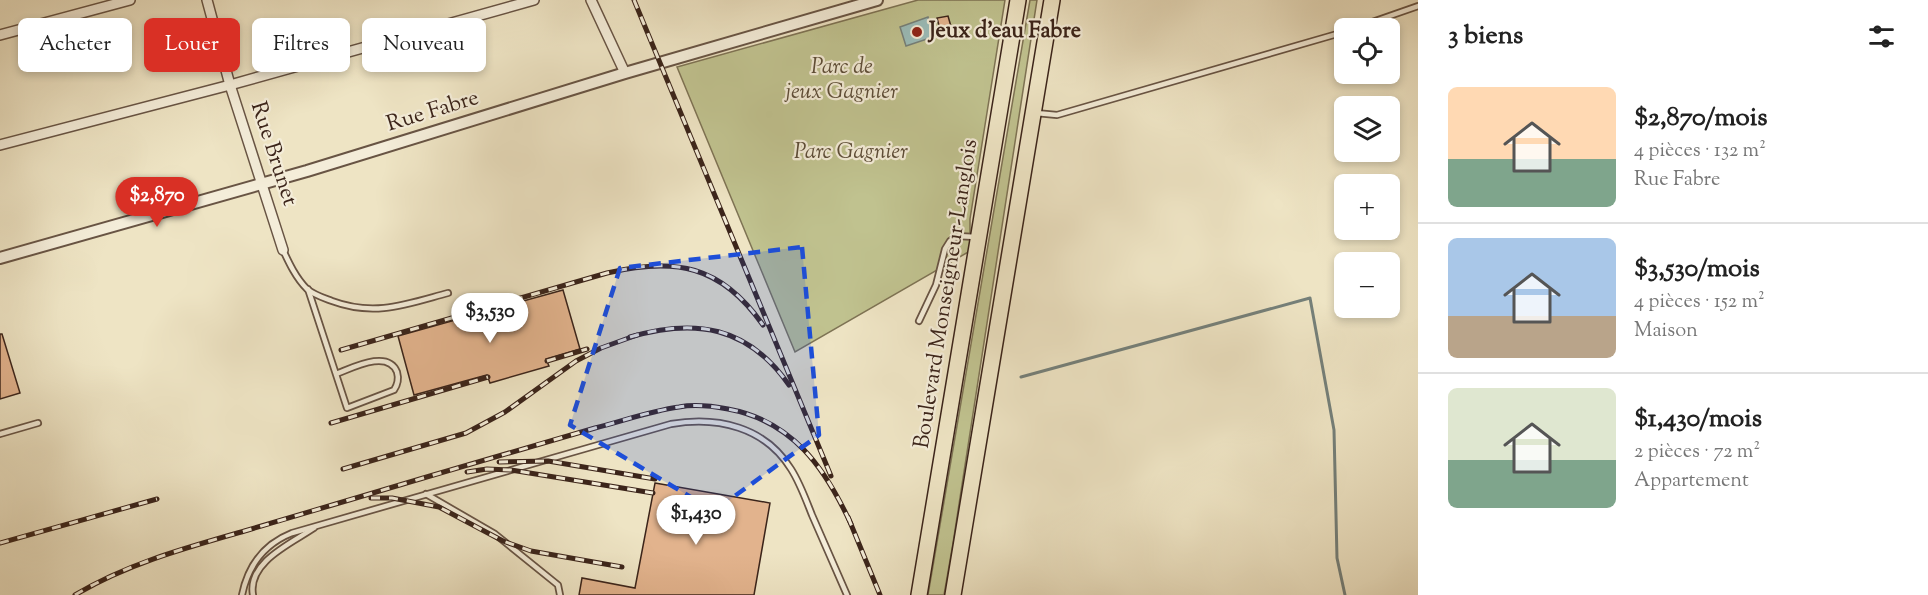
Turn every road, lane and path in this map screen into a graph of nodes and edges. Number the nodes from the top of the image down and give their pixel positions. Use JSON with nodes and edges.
{"nodes":[{"id":1,"x":130,"y":0,"type":"edge"},
{"id":2,"x":207,"y":0,"type":"edge"},
{"id":3,"x":534,"y":0,"type":"edge"},
{"id":4,"x":591,"y":0,"type":"edge"},
{"id":5,"x":877,"y":0,"type":"edge"},
{"id":6,"x":1018,"y":0,"type":"edge"},
{"id":7,"x":1052,"y":0,"type":"edge"},
{"id":8,"x":1418,"y":6,"type":"edge"},
{"id":9,"x":1384,"y":18,"type":"edge"},
{"id":10,"x":0,"y":35,"type":"edge"},
{"id":11,"x":1334,"y":35,"type":"edge"},
{"id":12,"x":625,"y":73,"type":"junction"},
{"id":13,"x":230,"y":85,"type":"junction"},
{"id":14,"x":1033,"y":113,"type":"junction"},
{"id":15,"x":0,"y":145,"type":"edge"},
{"id":16,"x":262,"y":183,"type":"junction"},
{"id":17,"x":979,"y":237,"type":"junction"},
{"id":18,"x":283,"y":250,"type":"joint"},
{"id":19,"x":0,"y":258,"type":"edge"},
{"id":20,"x":308,"y":289,"type":"junction"},
{"id":21,"x":448,"y":293,"type":"dead end"},
{"id":22,"x":919,"y":321,"type":"dead end"},
{"id":23,"x":336,"y":374,"type":"junction"},
{"id":24,"x":38,"y":423,"type":"dead end"},
{"id":25,"x":0,"y":434,"type":"edge"},
{"id":26,"x":426,"y":494,"type":"junction"},
{"id":27,"x":317,"y":526,"type":"junction"},
{"id":28,"x":242,"y":595,"type":"edge"},
{"id":29,"x":253,"y":595,"type":"edge"},
{"id":30,"x":560,"y":595,"type":"edge"},
{"id":31,"x":847,"y":595,"type":"edge"},
{"id":32,"x":920,"y":595,"type":"edge"},
{"id":33,"x":953,"y":595,"type":"edge"}],
"edges":[{"from":1,"to":10,"type":"street"},
{"from":2,"to":13,"type":"street","name":"Rue Brunet"},
{"from":3,"to":13,"type":"street"},
{"from":4,"to":12,"type":"street"},
{"from":5,"to":12,"type":"street","name":"Rue Fabre"},
{"from":6,"to":17,"type":"highway","name":"Boulevard Monseigneur-Langlois"},
{"from":7,"to":14,"type":"highway"},
{"from":8,"to":9,"type":"lane"},
{"from":11,"to":14,"type":"lane"},
{"from":12,"to":16,"type":"street","name":"Rue Fabre"},
{"from":13,"to":15,"type":"street"},
{"from":13,"to":16,"type":"street","name":"Rue Brunet"},
{"from":14,"to":33,"type":"highway"},
{"from":16,"to":18,"type":"street","name":"Rue Brunet"},
{"from":16,"to":19,"type":"street","name":"Rue Fabre"},
{"from":17,"to":22,"type":"lane"},
{"from":17,"to":32,"type":"highway","name":"Boulevard Monseigneur-Langlois"},
{"from":18,"to":20,"type":"lane"},
{"from":20,"to":21,"type":"lane"},
{"from":20,"to":23,"type":"lane"},
{"from":23,"to":23,"type":"lane"},
{"from":24,"to":25,"type":"lane"},
{"from":26,"to":27,"type":"lane"},
{"from":26,"to":30,"type":"lane"},
{"from":26,"to":31,"type":"lane"},
{"from":27,"to":28,"type":"lane"},
{"from":27,"to":29,"type":"lane"}]}
